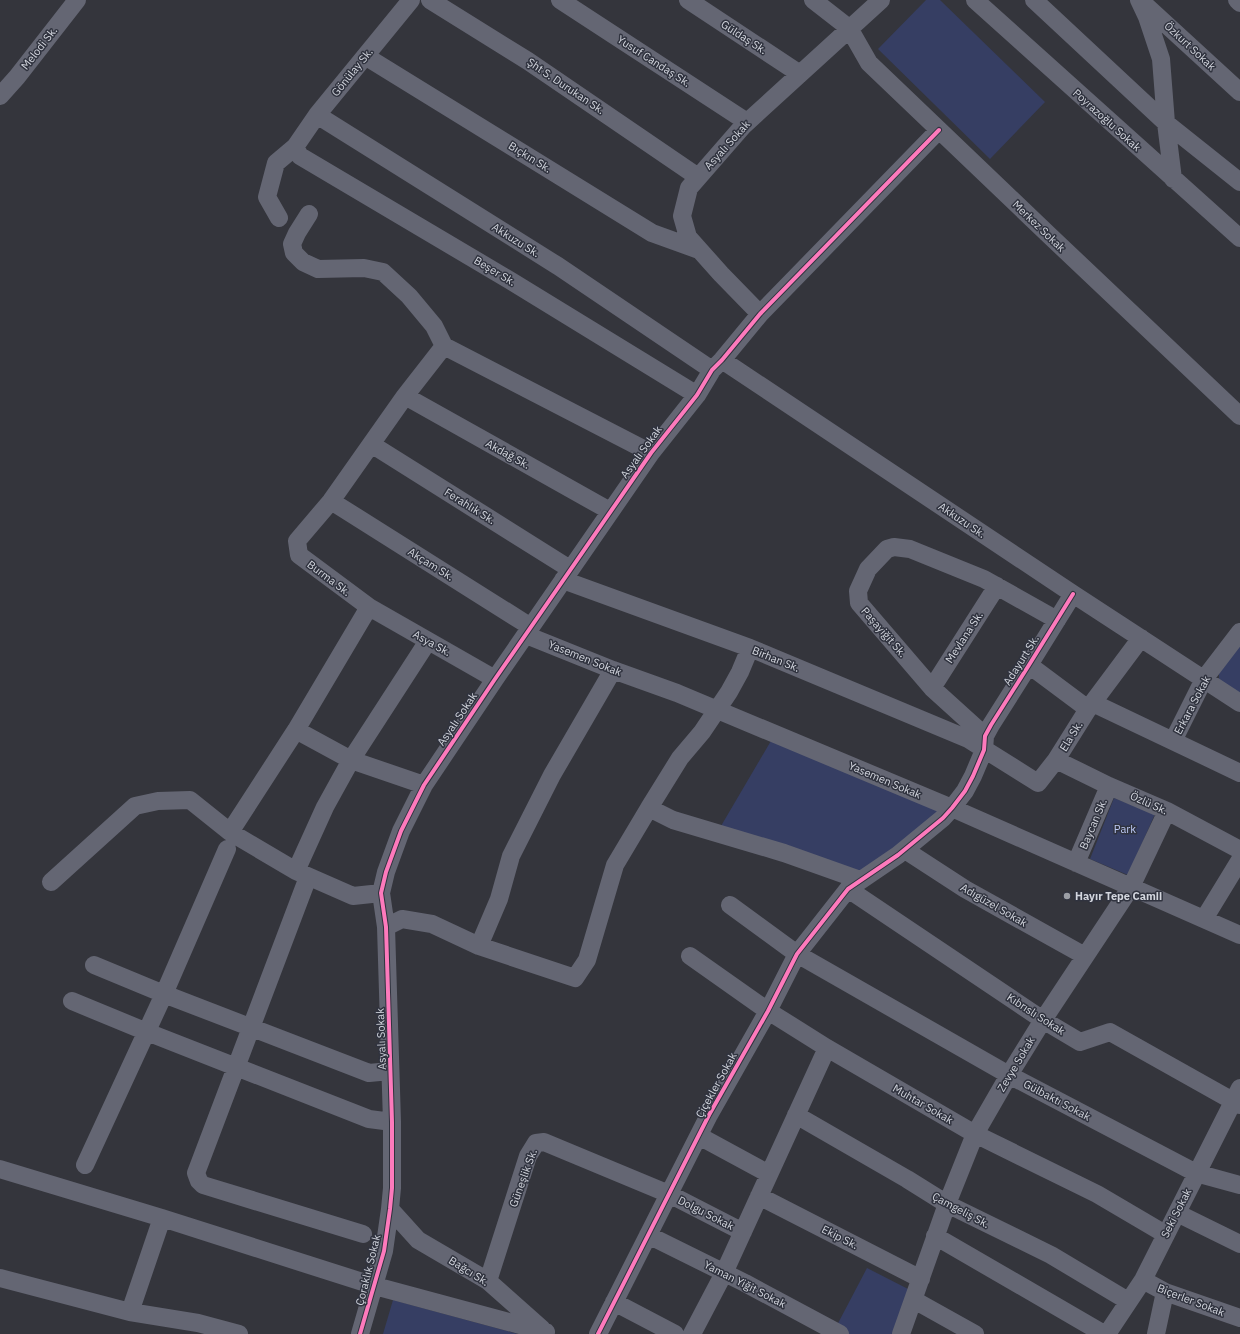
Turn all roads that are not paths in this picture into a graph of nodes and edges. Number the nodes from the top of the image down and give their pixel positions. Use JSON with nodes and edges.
{"nodes":[{"id":1,"x":77,"y":0,"type":"edge"},
{"id":2,"x":412,"y":0,"type":"edge"},
{"id":3,"x":430,"y":0,"type":"edge"},
{"id":4,"x":560,"y":0,"type":"edge"},
{"id":5,"x":688,"y":0,"type":"edge"},
{"id":6,"x":813,"y":0,"type":"edge"},
{"id":7,"x":881,"y":0,"type":"edge"},
{"id":8,"x":975,"y":0,"type":"edge"},
{"id":9,"x":1034,"y":0,"type":"edge"},
{"id":10,"x":1139,"y":0,"type":"edge"},
{"id":11,"x":1237,"y":0,"type":"edge"},
{"id":12,"x":1240,"y":3,"type":"edge"},
{"id":13,"x":849,"y":28,"type":"junction"},
{"id":14,"x":365,"y":56,"type":"junction"},
{"id":15,"x":800,"y":74,"type":"junction"},
{"id":16,"x":1240,"y":92,"type":"edge"},
{"id":17,"x":0,"y":96,"type":"edge"},
{"id":18,"x":317,"y":115,"type":"junction"},
{"id":19,"x":747,"y":122,"type":"junction"},
{"id":20,"x":1166,"y":123,"type":"junction"},
{"id":21,"x":939,"y":130,"type":"junction"},
{"id":22,"x":295,"y":147,"type":"junction"},
{"id":23,"x":698,"y":177,"type":"junction"},
{"id":24,"x":1173,"y":179,"type":"junction"},
{"id":25,"x":1240,"y":181,"type":"edge"},
{"id":26,"x":309,"y":214,"type":"dead end"},
{"id":27,"x":279,"y":218,"type":"dead end"},
{"id":28,"x":1240,"y":238,"type":"edge"},
{"id":29,"x":699,"y":250,"type":"junction"},
{"id":30,"x":760,"y":314,"type":"junction"},
{"id":31,"x":444,"y":346,"type":"junction"},
{"id":32,"x":717,"y":365,"type":"junction"},
{"id":33,"x":697,"y":395,"type":"junction"},
{"id":34,"x":405,"y":396,"type":"junction"},
{"id":35,"x":1240,"y":416,"type":"edge"},
{"id":36,"x":371,"y":444,"type":"junction"},
{"id":37,"x":651,"y":453,"type":"junction"},
{"id":38,"x":331,"y":501,"type":"junction"},
{"id":39,"x":610,"y":511,"type":"junction"},
{"id":40,"x":567,"y":574,"type":"junction"},
{"id":41,"x":997,"y":586,"type":"junction"},
{"id":42,"x":1072,"y":594,"type":"junction"},
{"id":43,"x":369,"y":607,"type":"junction"},
{"id":44,"x":1057,"y":620,"type":"junction"},
{"id":45,"x":528,"y":631,"type":"junction"},
{"id":46,"x":1240,"y":632,"type":"edge"},
{"id":47,"x":1141,"y":638,"type":"junction"},
{"id":48,"x":428,"y":641,"type":"junction"},
{"id":49,"x":750,"y":648,"type":"junction"},
{"id":50,"x":1030,"y":665,"type":"junction"},
{"id":51,"x":613,"y":670,"type":"junction"},
{"id":52,"x":495,"y":679,"type":"junction"},
{"id":53,"x":1204,"y":679,"type":"junction"},
{"id":54,"x":932,"y":688,"type":"junction"},
{"id":55,"x":1240,"y":703,"type":"edge"},
{"id":56,"x":1090,"y":706,"type":"junction"},
{"id":57,"x":716,"y":710,"type":"junction"},
{"id":58,"x":296,"y":730,"type":"junction"},
{"id":59,"x":1173,"y":741,"type":"junction"},
{"id":60,"x":984,"y":743,"type":"junction"},
{"id":61,"x":352,"y":760,"type":"junction"},
{"id":62,"x":1056,"y":760,"type":"junction"},
{"id":63,"x":1240,"y":773,"type":"edge"},
{"id":64,"x":424,"y":785,"type":"junction"},
{"id":65,"x":1109,"y":786,"type":"junction"},
{"id":66,"x":649,"y":808,"type":"junction"},
{"id":67,"x":952,"y":808,"type":"junction"},
{"id":68,"x":1167,"y":810,"type":"junction"},
{"id":69,"x":230,"y":832,"type":"junction"},
{"id":70,"x":227,"y":849,"type":"dead end"},
{"id":71,"x":905,"y":850,"type":"junction"},
{"id":72,"x":1240,"y":850,"type":"edge"},
{"id":73,"x":1240,"y":860,"type":"edge"},
{"id":74,"x":1076,"y":863,"type":"junction"},
{"id":75,"x":300,"y":878,"type":"junction"},
{"id":76,"x":50,"y":882,"type":"dead end"},
{"id":77,"x":854,"y":885,"type":"junction"},
{"id":78,"x":1131,"y":887,"type":"junction"},
{"id":79,"x":381,"y":893,"type":"junction"},
{"id":80,"x":730,"y":905,"type":"dead end"},
{"id":81,"x":1204,"y":919,"type":"junction"},
{"id":82,"x":386,"y":927,"type":"junction"},
{"id":83,"x":1240,"y":935,"type":"edge"},
{"id":84,"x":479,"y":946,"type":"junction"},
{"id":85,"x":798,"y":954,"type":"junction"},
{"id":86,"x":690,"y":956,"type":"dead end"},
{"id":87,"x":1085,"y":956,"type":"junction"},
{"id":88,"x":94,"y":966,"type":"dead end"},
{"id":89,"x":164,"y":994,"type":"junction"},
{"id":90,"x":72,"y":1002,"type":"dead end"},
{"id":91,"x":768,"y":1012,"type":"junction"},
{"id":92,"x":1043,"y":1020,"type":"junction"},
{"id":93,"x":250,"y":1028,"type":"junction"},
{"id":94,"x":147,"y":1032,"type":"junction"},
{"id":95,"x":827,"y":1048,"type":"junction"},
{"id":96,"x":236,"y":1067,"type":"junction"},
{"id":97,"x":390,"y":1071,"type":"junction"},
{"id":98,"x":1009,"y":1074,"type":"junction"},
{"id":99,"x":1238,"y":1098,"type":"edge"},
{"id":100,"x":796,"y":1115,"type":"junction"},
{"id":101,"x":392,"y":1122,"type":"junction"},
{"id":102,"x":975,"y":1134,"type":"junction"},
{"id":103,"x":699,"y":1136,"type":"junction"},
{"id":104,"x":85,"y":1165,"type":"dead end"},
{"id":105,"x":0,"y":1169,"type":"edge"},
{"id":106,"x":1196,"y":1173,"type":"junction"},
{"id":107,"x":769,"y":1174,"type":"junction"},
{"id":108,"x":1240,"y":1184,"type":"edge"},
{"id":109,"x":669,"y":1194,"type":"junction"},
{"id":110,"x":759,"y":1196,"type":"junction"},
{"id":111,"x":947,"y":1204,"type":"junction"},
{"id":112,"x":390,"y":1209,"type":"junction"},
{"id":113,"x":1177,"y":1213,"type":"junction"},
{"id":114,"x":162,"y":1218,"type":"junction"},
{"id":115,"x":743,"y":1232,"type":"junction"},
{"id":116,"x":363,"y":1234,"type":"dead end"},
{"id":117,"x":1165,"y":1234,"type":"junction"},
{"id":118,"x":648,"y":1235,"type":"junction"},
{"id":119,"x":936,"y":1236,"type":"junction"},
{"id":120,"x":1240,"y":1244,"type":"edge"},
{"id":121,"x":724,"y":1273,"type":"junction"},
{"id":122,"x":0,"y":1278,"type":"edge"},
{"id":123,"x":921,"y":1279,"type":"junction"},
{"id":124,"x":1143,"y":1280,"type":"junction"},
{"id":125,"x":488,"y":1281,"type":"junction"},
{"id":126,"x":375,"y":1286,"type":"junction"},
{"id":127,"x":1165,"y":1292,"type":"junction"},
{"id":128,"x":914,"y":1300,"type":"junction"},
{"id":129,"x":1128,"y":1301,"type":"junction"},
{"id":130,"x":614,"y":1302,"type":"junction"},
{"id":131,"x":130,"y":1312,"type":"junction"},
{"id":132,"x":1240,"y":1318,"type":"edge"},
{"id":133,"x":547,"y":1333,"type":"edge"},
{"id":134,"x":239,"y":1334,"type":"edge"},
{"id":135,"x":360,"y":1334,"type":"edge"},
{"id":136,"x":598,"y":1334,"type":"edge"},
{"id":137,"x":675,"y":1334,"type":"edge"},
{"id":138,"x":692,"y":1334,"type":"edge"},
{"id":139,"x":840,"y":1334,"type":"edge"},
{"id":140,"x":901,"y":1334,"type":"edge"},
{"id":141,"x":975,"y":1334,"type":"edge"},
{"id":142,"x":1105,"y":1334,"type":"edge"},
{"id":143,"x":1156,"y":1334,"type":"edge"}],
"edges":[{"from":1,"to":17,"type":"street","name":"Melodi Sk."},
{"from":2,"to":14,"type":"street","name":"Gönülay Sk."},
{"from":3,"to":23,"type":"street","name":"Şht S. Durukan Sk."},
{"from":4,"to":19,"type":"street","name":"Yusuf Candaş Sk."},
{"from":5,"to":15,"type":"street","name":"Güldaş Sk."},
{"from":6,"to":13,"type":"street"},
{"from":7,"to":13,"type":"street","name":"Asyalı Sokak"},
{"from":8,"to":24,"type":"street","name":"Poyrazoğlu Sokak"},
{"from":9,"to":20,"type":"street"},
{"from":10,"to":16,"type":"street","name":"Özkurt Sokak"},
{"from":10,"to":20,"type":"street"},
{"from":11,"to":12,"type":"street"},
{"from":13,"to":15,"type":"street","name":"Asyalı Sokak"},
{"from":13,"to":21,"type":"street","name":"Merkez Sokak"},
{"from":14,"to":18,"type":"street","name":"Gönülay Sk."},
{"from":14,"to":29,"type":"street","name":"Bıçkın Sk."},
{"from":15,"to":19,"type":"street","name":"Asyalı Sokak"},
{"from":18,"to":22,"type":"street","name":"Gönülay Sk."},
{"from":18,"to":32,"type":"street","name":"Akkuzu Sk."},
{"from":19,"to":23,"type":"street","name":"Asyalı Sokak"},
{"from":20,"to":24,"type":"street"},
{"from":20,"to":25,"type":"street"},
{"from":21,"to":30,"type":"street"},
{"from":21,"to":35,"type":"street","name":"Merkez Sokak"},
{"from":22,"to":27,"type":"street","name":"Gönülay Sk."},
{"from":22,"to":33,"type":"street","name":"Beşer Sk."},
{"from":23,"to":29,"type":"street","name":"Asyalı Sokak"},
{"from":24,"to":28,"type":"street","name":"Poyrazoğlu Sokak"},
{"from":26,"to":31,"type":"street"},
{"from":29,"to":30,"type":"street","name":"Asyalı Sokak"},
{"from":30,"to":32,"type":"street","name":"Asyalı Sokak"},
{"from":31,"to":34,"type":"street","name":"Burma Sk."},
{"from":31,"to":37,"type":"street"},
{"from":32,"to":33,"type":"street","name":"Asyalı Sokak"},
{"from":32,"to":42,"type":"street","name":"Akkuzu Sk."},
{"from":33,"to":37,"type":"street","name":"Asyalı Sokak"},
{"from":34,"to":36,"type":"street","name":"Burma Sk."},
{"from":34,"to":39,"type":"street","name":"Akdağ Sk."},
{"from":36,"to":38,"type":"street","name":"Burma Sk."},
{"from":36,"to":40,"type":"street","name":"Ferahlık Sk."},
{"from":37,"to":39,"type":"street","name":"Asyalı Sokak"},
{"from":38,"to":43,"type":"street","name":"Burma Sk."},
{"from":38,"to":45,"type":"street","name":"Akçam Sk."},
{"from":39,"to":40,"type":"street","name":"Asyalı Sokak"},
{"from":40,"to":45,"type":"street","name":"Asyalı Sokak"},
{"from":40,"to":49,"type":"street","name":"Birhan Sk."},
{"from":41,"to":44,"type":"street","name":"Paşayiğit Sk."},
{"from":41,"to":54,"type":"street","name":"Mevlana Sk."},
{"from":41,"to":54,"type":"street","name":"Paşayiğit Sk."},
{"from":42,"to":44,"type":"street","name":"Adayurt Sk."},
{"from":42,"to":47,"type":"street","name":"Akkuzu Sk."},
{"from":43,"to":48,"type":"street","name":"Asya Sk."},
{"from":43,"to":58,"type":"street"},
{"from":44,"to":50,"type":"street","name":"Adayurt Sk."},
{"from":45,"to":51,"type":"street","name":"Yasemen Sokak"},
{"from":45,"to":52,"type":"street","name":"Asyalı Sokak"},
{"from":46,"to":53,"type":"street","name":"Erkara Sokak"},
{"from":47,"to":53,"type":"street","name":"Akkuzu Sk."},
{"from":47,"to":56,"type":"street","name":"Ela Sk."},
{"from":48,"to":52,"type":"street","name":"Asya Sk."},
{"from":48,"to":61,"type":"street"},
{"from":49,"to":57,"type":"street"},
{"from":49,"to":60,"type":"street","name":"Birhan Sk."},
{"from":50,"to":56,"type":"street"},
{"from":50,"to":60,"type":"street","name":"Adayurt Sk."},
{"from":51,"to":57,"type":"street","name":"Yasemen Sokak"},
{"from":51,"to":84,"type":"street"},
{"from":52,"to":64,"type":"street","name":"Asyalı Sokak"},
{"from":53,"to":55,"type":"street","name":"Akkuzu Sk."},
{"from":53,"to":59,"type":"street","name":"Erkara Sokak"},
{"from":54,"to":60,"type":"street","name":"Paşayiğit Sk."},
{"from":56,"to":59,"type":"street"},
{"from":56,"to":62,"type":"street","name":"Ela Sk."},
{"from":57,"to":66,"type":"street"},
{"from":57,"to":67,"type":"street","name":"Yasemen Sokak"},
{"from":58,"to":61,"type":"street"},
{"from":58,"to":69,"type":"street"},
{"from":59,"to":63,"type":"street"},
{"from":60,"to":62,"type":"street","name":"Ela Sk."},
{"from":60,"to":67,"type":"street","name":"Adayurt Sk."},
{"from":61,"to":64,"type":"street"},
{"from":61,"to":75,"type":"street"},
{"from":62,"to":65,"type":"street","name":"Özlü Sk."},
{"from":64,"to":79,"type":"street","name":"Asyalı Sokak"},
{"from":65,"to":68,"type":"street","name":"Özlü Sk."},
{"from":65,"to":74,"type":"street","name":"Baycan Sk."},
{"from":66,"to":77,"type":"street","name":"Kıbrıslı Sokak"},
{"from":66,"to":84,"type":"street"},
{"from":67,"to":71,"type":"street","name":"Çiçekler Sokak"},
{"from":67,"to":74,"type":"street","name":"Yasemen Sokak"},
{"from":68,"to":72,"type":"street","name":"Özlü Sk."},
{"from":68,"to":78,"type":"street","name":"Zevye Sokak"},
{"from":69,"to":75,"type":"street"},
{"from":69,"to":76,"type":"street"},
{"from":70,"to":89,"type":"street"},
{"from":71,"to":77,"type":"street","name":"Çiçekler Sokak"},
{"from":71,"to":87,"type":"street","name":"Adıgüzel Sokak"},
{"from":73,"to":81,"type":"street"},
{"from":74,"to":78,"type":"street","name":"Yasemen Sokak"},
{"from":75,"to":79,"type":"street"},
{"from":75,"to":93,"type":"street"},
{"from":77,"to":85,"type":"street","name":"Çiçekler Sokak"},
{"from":77,"to":92,"type":"street","name":"Kıbrıslı Sokak"},
{"from":78,"to":81,"type":"street","name":"Yasemen Sokak"},
{"from":78,"to":87,"type":"street","name":"Zevye Sokak"},
{"from":79,"to":82,"type":"street","name":"Asyalı Sokak"},
{"from":80,"to":85,"type":"street","name":"Gülbaktı Sokak"},
{"from":81,"to":83,"type":"street","name":"Yasemen Sokak"},
{"from":82,"to":84,"type":"street"},
{"from":82,"to":97,"type":"street","name":"Asyalı Sokak"},
{"from":85,"to":91,"type":"street","name":"Çiçekler Sokak"},
{"from":85,"to":98,"type":"street","name":"Gülbaktı Sokak"},
{"from":86,"to":91,"type":"street","name":"Muhtar Sokak"},
{"from":87,"to":92,"type":"street","name":"Zevye Sokak"},
{"from":88,"to":89,"type":"street"},
{"from":89,"to":93,"type":"street"},
{"from":89,"to":94,"type":"street"},
{"from":90,"to":94,"type":"street"},
{"from":91,"to":95,"type":"street","name":"Muhtar Sokak"},
{"from":91,"to":103,"type":"street","name":"Çiçekler Sokak"},
{"from":92,"to":98,"type":"street","name":"Zevye Sokak"},
{"from":92,"to":99,"type":"street","name":"Kıbrıslı Sokak"},
{"from":93,"to":96,"type":"street"},
{"from":93,"to":97,"type":"street"},
{"from":94,"to":96,"type":"street"},
{"from":94,"to":104,"type":"street"},
{"from":95,"to":100,"type":"street"},
{"from":95,"to":102,"type":"street","name":"Muhtar Sokak"},
{"from":96,"to":101,"type":"street"},
{"from":96,"to":116,"type":"street"},
{"from":97,"to":101,"type":"street","name":"Asyalı Sokak"},
{"from":98,"to":102,"type":"street","name":"Zevye Sokak"},
{"from":98,"to":106,"type":"street","name":"Gülbaktı Sokak"},
{"from":99,"to":106,"type":"street","name":"Seki Sokak"},
{"from":100,"to":107,"type":"street"},
{"from":100,"to":111,"type":"street","name":"Çamgeliş Sk."},
{"from":101,"to":112,"type":"street","name":"Asyalı Sokak"},
{"from":102,"to":111,"type":"street","name":"Zevye Sokak"},
{"from":102,"to":117,"type":"street","name":"Muhtar Sokak"},
{"from":103,"to":107,"type":"street"},
{"from":103,"to":109,"type":"street","name":"Çiçekler Sokak"},
{"from":105,"to":114,"type":"street"},
{"from":106,"to":108,"type":"street","name":"Gülbaktı Sokak"},
{"from":106,"to":113,"type":"street","name":"Seki Sokak"},
{"from":107,"to":110,"type":"street"},
{"from":109,"to":115,"type":"street","name":"Dolgu Sokak"},
{"from":109,"to":118,"type":"street","name":"Çiçekler Sokak"},
{"from":109,"to":125,"type":"street","name":"Güneşlik Sk."},
{"from":110,"to":115,"type":"street"},
{"from":110,"to":123,"type":"street","name":"Ekip Sk."},
{"from":111,"to":119,"type":"street","name":"Zevye Sokak"},
{"from":111,"to":129,"type":"street","name":"Çamgeliş Sk."},
{"from":112,"to":125,"type":"street","name":"Bağcı Sk."},
{"from":112,"to":126,"type":"street","name":"Çoraklık Sokak"},
{"from":113,"to":117,"type":"street","name":"Seki Sokak"},
{"from":113,"to":120,"type":"street"},
{"from":114,"to":126,"type":"street"},
{"from":114,"to":131,"type":"street"},
{"from":115,"to":121,"type":"street"},
{"from":117,"to":124,"type":"street","name":"Seki Sokak"},
{"from":118,"to":121,"type":"street","name":"Yaman Yiğit Sokak"},
{"from":118,"to":130,"type":"street","name":"Çiçekler Sokak"},
{"from":119,"to":123,"type":"street","name":"Zevye Sokak"},
{"from":119,"to":142,"type":"street"},
{"from":121,"to":138,"type":"street"},
{"from":121,"to":139,"type":"street","name":"Yaman Yiğit Sokak"},
{"from":122,"to":131,"type":"street"},
{"from":123,"to":128,"type":"street","name":"Zevye Sokak"},
{"from":124,"to":127,"type":"street","name":"Biçerler Sokak"},
{"from":124,"to":129,"type":"street","name":"Seki Sokak"},
{"from":125,"to":133,"type":"street","name":"Bağcı Sk."},
{"from":126,"to":133,"type":"street"},
{"from":126,"to":135,"type":"street","name":"Çoraklık Sokak"},
{"from":127,"to":132,"type":"street","name":"Biçerler Sokak"},
{"from":127,"to":143,"type":"street"},
{"from":128,"to":140,"type":"street","name":"Zevye Sokak"},
{"from":128,"to":141,"type":"street"},
{"from":129,"to":142,"type":"street","name":"Seki Sokak"},
{"from":130,"to":136,"type":"street","name":"Çiçekler Sokak"},
{"from":130,"to":137,"type":"street"},
{"from":131,"to":134,"type":"street"}]}
